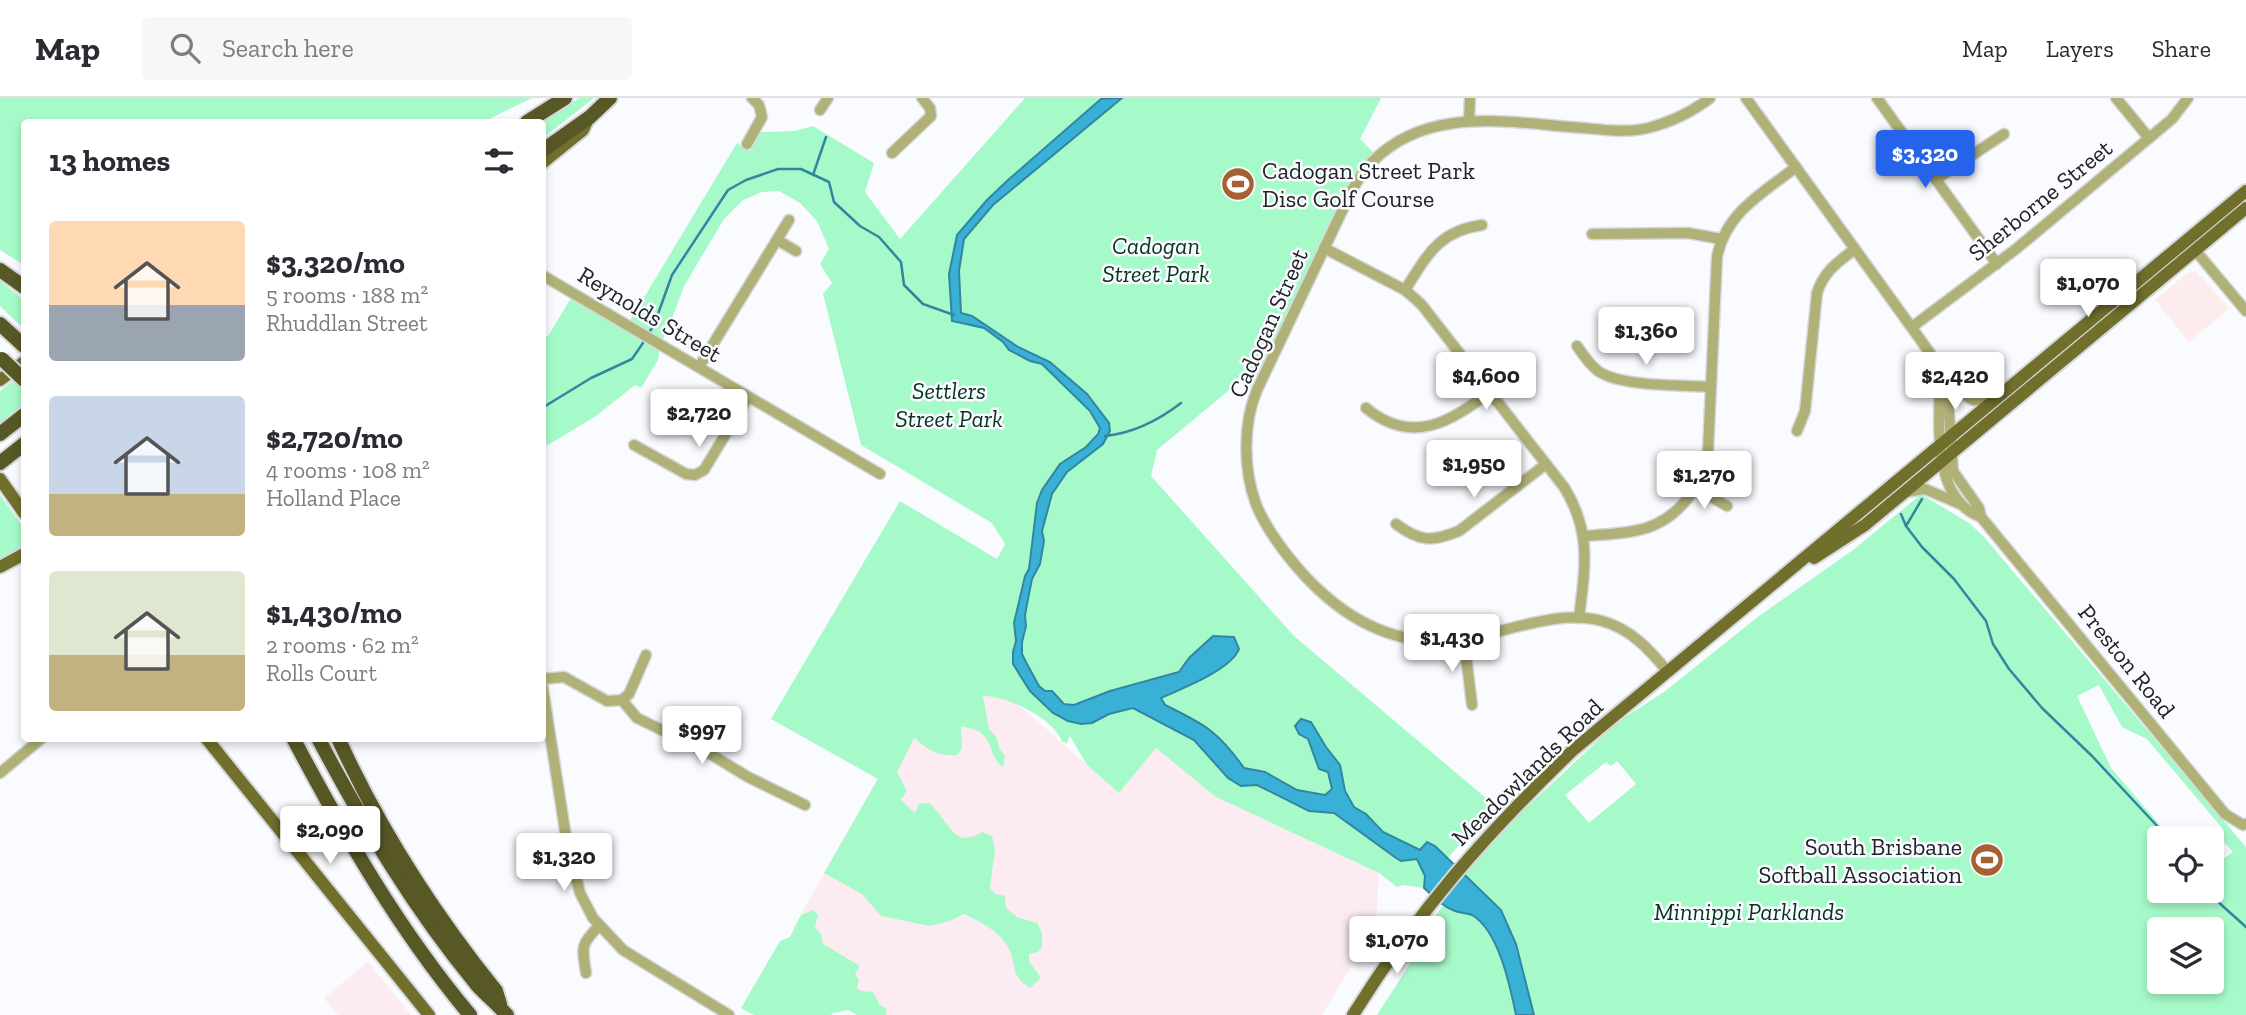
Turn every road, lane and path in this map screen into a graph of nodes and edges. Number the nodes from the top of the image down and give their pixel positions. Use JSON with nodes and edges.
{"nodes":[{"id":1,"x":565,"y":98,"type":"edge"},
{"id":2,"x":610,"y":98,"type":"edge"},
{"id":3,"x":752,"y":98,"type":"edge"},
{"id":4,"x":828,"y":98,"type":"edge"},
{"id":5,"x":922,"y":98,"type":"edge"},
{"id":6,"x":1470,"y":98,"type":"edge"},
{"id":7,"x":1710,"y":98,"type":"edge"},
{"id":8,"x":1746,"y":98,"type":"edge"},
{"id":9,"x":1877,"y":98,"type":"edge"},
{"id":10,"x":2116,"y":98,"type":"edge"},
{"id":11,"x":2188,"y":98,"type":"edge"},
{"id":12,"x":821,"y":110,"type":"dead end"},
{"id":13,"x":590,"y":117,"type":"junction"},
{"id":14,"x":532,"y":119,"type":"edge"},
{"id":15,"x":1469,"y":120,"type":"junction"},
{"id":16,"x":2004,"y":134,"type":"dead end"},
{"id":17,"x":2149,"y":138,"type":"junction"},
{"id":18,"x":747,"y":144,"type":"dead end"},
{"id":19,"x":546,"y":148,"type":"edge"},
{"id":20,"x":892,"y":153,"type":"dead end"},
{"id":21,"x":546,"y":160,"type":"edge"},
{"id":22,"x":1796,"y":167,"type":"junction"},
{"id":23,"x":1936,"y":179,"type":"junction"},
{"id":24,"x":2246,"y":191,"type":"edge"},
{"id":25,"x":2246,"y":208,"type":"edge"},
{"id":26,"x":789,"y":220,"type":"dead end"},
{"id":27,"x":1482,"y":225,"type":"dead end"},
{"id":28,"x":1592,"y":234,"type":"dead end"},
{"id":29,"x":1721,"y":239,"type":"junction"},
{"id":30,"x":777,"y":240,"type":"junction"},
{"id":31,"x":1324,"y":248,"type":"junction"},
{"id":32,"x":1856,"y":249,"type":"junction"},
{"id":33,"x":2195,"y":250,"type":"junction"},
{"id":34,"x":796,"y":251,"type":"dead end"},
{"id":35,"x":1997,"y":264,"type":"junction"},
{"id":36,"x":0,"y":270,"type":"edge"},
{"id":37,"x":546,"y":277,"type":"edge"},
{"id":38,"x":21,"y":285,"type":"edge"},
{"id":39,"x":1405,"y":289,"type":"junction"},
{"id":40,"x":2246,"y":311,"type":"edge"},
{"id":41,"x":0,"y":324,"type":"edge"},
{"id":42,"x":1912,"y":327,"type":"junction"},
{"id":43,"x":21,"y":343,"type":"edge"},
{"id":44,"x":1577,"y":346,"type":"dead end"},
{"id":45,"x":1,"y":358,"type":"edge"},
{"id":46,"x":21,"y":364,"type":"edge"},
{"id":47,"x":699,"y":367,"type":"junction"},
{"id":48,"x":21,"y":377,"type":"edge"},
{"id":49,"x":1941,"y":379,"type":"junction"},
{"id":50,"x":0,"y":380,"type":"edge"},
{"id":51,"x":1711,"y":387,"type":"junction"},
{"id":52,"x":1490,"y":392,"type":"junction"},
{"id":53,"x":748,"y":397,"type":"junction"},
{"id":54,"x":1993,"y":402,"type":"junction"},
{"id":55,"x":1366,"y":408,"type":"dead end"},
{"id":56,"x":21,"y":417,"type":"edge"},
{"id":57,"x":1797,"y":432,"type":"dead end"},
{"id":58,"x":0,"y":434,"type":"edge"},
{"id":59,"x":634,"y":445,"type":"dead end"},
{"id":60,"x":21,"y":446,"type":"edge"},
{"id":61,"x":1946,"y":450,"type":"junction"},
{"id":62,"x":0,"y":463,"type":"edge"},
{"id":63,"x":1546,"y":464,"type":"junction"},
{"id":64,"x":880,"y":474,"type":"dead end"},
{"id":65,"x":0,"y":479,"type":"edge"},
{"id":66,"x":1696,"y":488,"type":"junction"},
{"id":67,"x":1904,"y":493,"type":"junction"},
{"id":68,"x":1961,"y":504,"type":"junction"},
{"id":69,"x":1727,"y":506,"type":"dead end"},
{"id":70,"x":21,"y":509,"type":"edge"},
{"id":71,"x":1981,"y":517,"type":"junction"},
{"id":72,"x":1395,"y":524,"type":"dead end"},
{"id":73,"x":1584,"y":536,"type":"junction"},
{"id":74,"x":21,"y":556,"type":"edge"},
{"id":75,"x":0,"y":567,"type":"edge"},
{"id":76,"x":1764,"y":591,"type":"junction"},
{"id":77,"x":1578,"y":618,"type":"junction"},
{"id":78,"x":1464,"y":639,"type":"junction"},
{"id":79,"x":646,"y":655,"type":"dead end"},
{"id":80,"x":1668,"y":672,"type":"junction"},
{"id":81,"x":546,"y":680,"type":"edge"},
{"id":82,"x":622,"y":700,"type":"junction"},
{"id":83,"x":1472,"y":705,"type":"dead end"},
{"id":84,"x":546,"y":707,"type":"edge"},
{"id":85,"x":38,"y":742,"type":"edge"},
{"id":86,"x":209,"y":742,"type":"edge"},
{"id":87,"x":295,"y":742,"type":"edge"},
{"id":88,"x":320,"y":742,"type":"edge"},
{"id":89,"x":340,"y":742,"type":"edge"},
{"id":90,"x":0,"y":773,"type":"edge"},
{"id":91,"x":805,"y":805,"type":"dead end"},
{"id":92,"x":2246,"y":824,"type":"edge"},
{"id":93,"x":600,"y":926,"type":"junction"},
{"id":94,"x":586,"y":973,"type":"dead end"},
{"id":95,"x":504,"y":1012,"type":"edge"},
{"id":96,"x":429,"y":1015,"type":"edge"},
{"id":97,"x":470,"y":1015,"type":"edge"},
{"id":98,"x":729,"y":1015,"type":"edge"},
{"id":99,"x":1353,"y":1015,"type":"edge"}],
"edges":[{"from":1,"to":14,"type":"highway"},
{"from":2,"to":13,"type":"highway"},
{"from":3,"to":18,"type":"street"},
{"from":4,"to":12,"type":"street"},
{"from":5,"to":20,"type":"street"},
{"from":6,"to":15,"type":"street"},
{"from":7,"to":15,"type":"street","name":"Cadogan Street"},
{"from":8,"to":22,"type":"street"},
{"from":9,"to":23,"type":"street"},
{"from":10,"to":17,"type":"street"},
{"from":11,"to":17,"type":"street","name":"Sherborne Street"},
{"from":13,"to":19,"type":"highway"},
{"from":13,"to":21,"type":"main road"},
{"from":15,"to":31,"type":"street","name":"Cadogan Street"},
{"from":16,"to":23,"type":"street"},
{"from":17,"to":35,"type":"street","name":"Sherborne Street"},
{"from":22,"to":29,"type":"street"},
{"from":22,"to":32,"type":"street"},
{"from":23,"to":35,"type":"street"},
{"from":24,"to":54,"type":"main road","name":"Meadowlands Road"},
{"from":25,"to":33,"type":"main road","name":"Meadowlands Road"},
{"from":26,"to":30,"type":"street"},
{"from":27,"to":39,"type":"street"},
{"from":28,"to":29,"type":"street"},
{"from":29,"to":51,"type":"street"},
{"from":30,"to":34,"type":"street"},
{"from":30,"to":47,"type":"street"},
{"from":31,"to":39,"type":"street"},
{"from":31,"to":78,"type":"street","name":"Cadogan Street"},
{"from":32,"to":42,"type":"street"},
{"from":32,"to":57,"type":"street"},
{"from":33,"to":40,"type":"street"},
{"from":33,"to":61,"type":"main road","name":"Meadowlands Road"},
{"from":35,"to":42,"type":"street","name":"Sherborne Street"},
{"from":36,"to":38,"type":"highway"},
{"from":37,"to":47,"type":"street","name":"Reynolds Street"},
{"from":39,"to":52,"type":"street"},
{"from":41,"to":43,"type":"highway"},
{"from":42,"to":49,"type":"street"},
{"from":44,"to":51,"type":"street"},
{"from":45,"to":48,"type":"highway","bridge":true},
{"from":46,"to":50,"type":"main road"},
{"from":47,"to":53,"type":"street","name":"Reynolds Street"},
{"from":49,"to":54,"type":"street"},
{"from":49,"to":61,"type":"street"},
{"from":51,"to":66,"type":"street"},
{"from":52,"to":55,"type":"street"},
{"from":52,"to":63,"type":"street"},
{"from":53,"to":59,"type":"street"},
{"from":53,"to":64,"type":"street","name":"Reynolds Street"},
{"from":54,"to":61,"type":"main road","name":"Meadowlands Road"},
{"from":56,"to":58,"type":"highway"},
{"from":60,"to":62,"type":"highway"},
{"from":61,"to":67,"type":"main road","name":"Meadowlands Road"},
{"from":61,"to":68,"type":"street","name":"Preston Road"},
{"from":61,"to":71,"type":"street","name":"Preston Road"},
{"from":61,"to":76,"type":"main road","name":"Meadowlands Road"},
{"from":63,"to":72,"type":"street"},
{"from":63,"to":73,"type":"street"},
{"from":65,"to":70,"type":"main road"},
{"from":66,"to":69,"type":"street"},
{"from":66,"to":73,"type":"street"},
{"from":67,"to":68,"type":"street"},
{"from":67,"to":76,"type":"main road","name":"Meadowlands Road"},
{"from":68,"to":71,"type":"street","name":"Preston Road"},
{"from":71,"to":92,"type":"street","name":"Preston Road"},
{"from":73,"to":77,"type":"street"},
{"from":74,"to":75,"type":"main road"},
{"from":76,"to":80,"type":"main road","name":"Meadowlands Road"},
{"from":77,"to":78,"type":"street","name":"Cadogan Street"},
{"from":77,"to":80,"type":"street","name":"Cadogan Street"},
{"from":78,"to":83,"type":"street"},
{"from":79,"to":82,"type":"street"},
{"from":80,"to":99,"type":"main road","name":"Meadowlands Road"},
{"from":81,"to":82,"type":"street"},
{"from":82,"to":91,"type":"street"},
{"from":84,"to":93,"type":"street"},
{"from":85,"to":90,"type":"street"},
{"from":86,"to":96,"type":"main road"},
{"from":87,"to":97,"type":"highway"},
{"from":88,"to":95,"type":"highway"},
{"from":89,"to":95,"type":"highway"},
{"from":93,"to":94,"type":"street"},
{"from":93,"to":98,"type":"street"}]}
